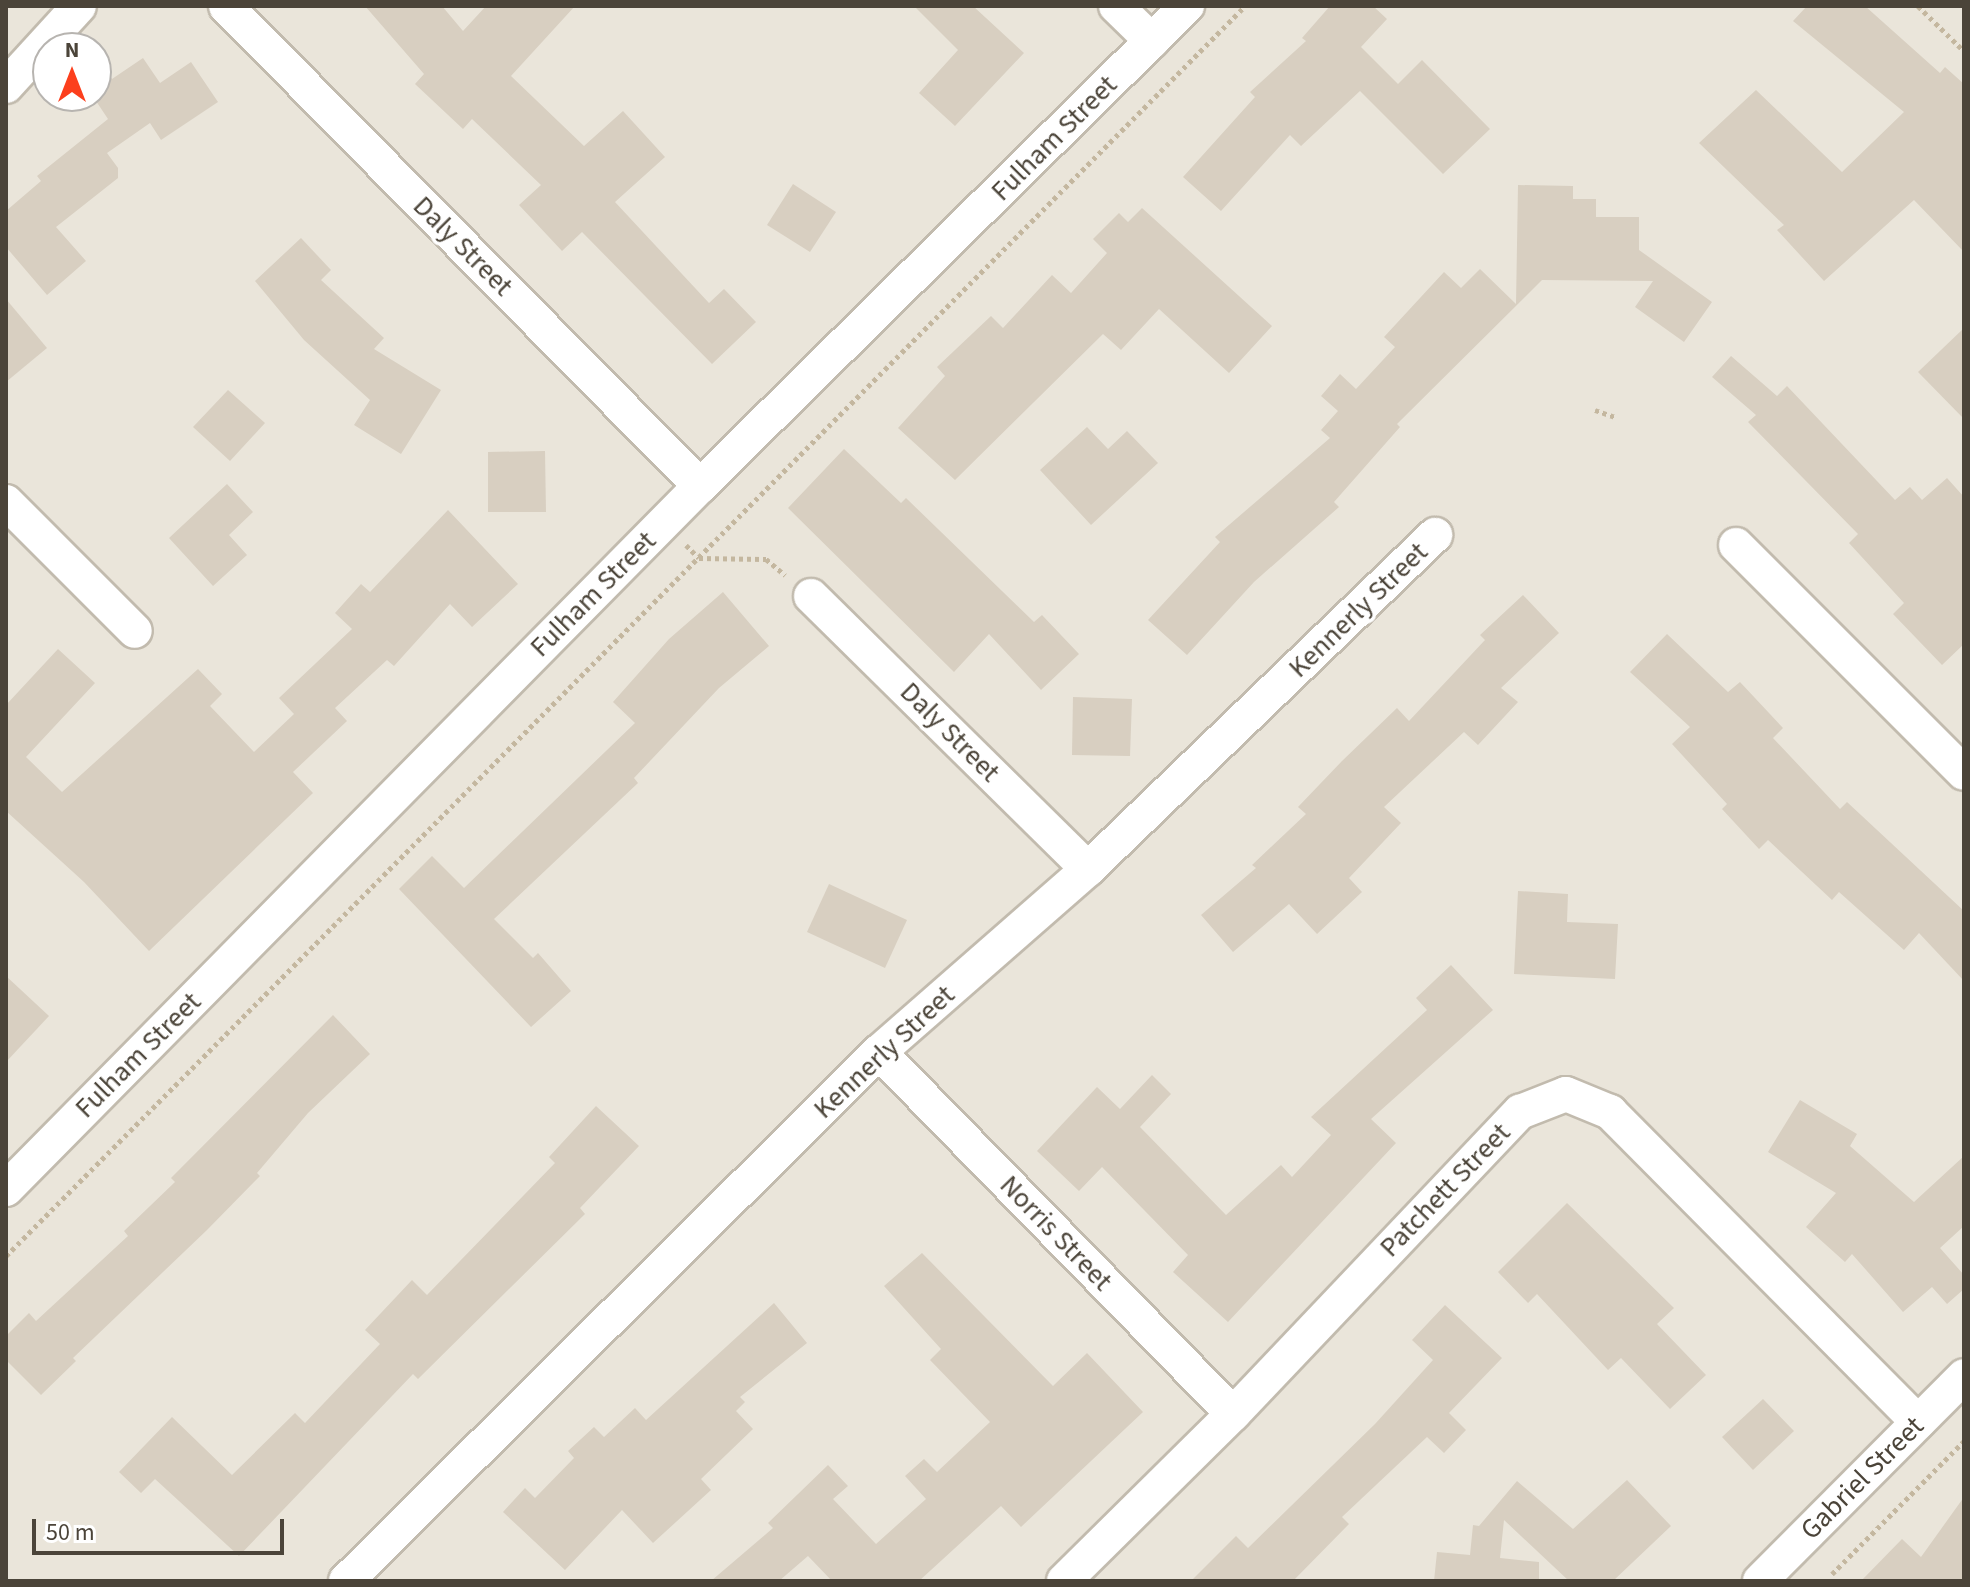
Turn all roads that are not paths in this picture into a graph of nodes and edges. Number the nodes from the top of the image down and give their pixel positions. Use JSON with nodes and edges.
{"nodes":[{"id":1,"x":79,"y":6,"type":"edge"},
{"id":2,"x":226,"y":6,"type":"edge"},
{"id":3,"x":1116,"y":6,"type":"edge"},
{"id":4,"x":1187,"y":6,"type":"edge"},
{"id":5,"x":1152,"y":41,"type":"junction"},
{"id":6,"x":6,"y":86,"type":"edge"},
{"id":7,"x":700,"y":486,"type":"junction"},
{"id":8,"x":6,"y":502,"type":"edge"},
{"id":9,"x":1435,"y":535,"type":"dead end"},
{"id":10,"x":1736,"y":545,"type":"dead end"},
{"id":11,"x":811,"y":596,"type":"road end"},
{"id":12,"x":135,"y":631,"type":"dead end"},
{"id":13,"x":1964,"y":773,"type":"edge"},
{"id":14,"x":1088,"y":869,"type":"junction"},
{"id":15,"x":879,"y":1052,"type":"junction"},
{"id":16,"x":6,"y":1189,"type":"edge"},
{"id":17,"x":1964,"y":1376,"type":"edge"},
{"id":18,"x":1233,"y":1414,"type":"junction"},
{"id":19,"x":1918,"y":1422,"type":"junction"},
{"id":20,"x":1774,"y":1576,"type":"edge"},
{"id":21,"x":346,"y":1581,"type":"edge"},
{"id":22,"x":1064,"y":1581,"type":"edge"}],
"edges":[{"from":1,"to":6,"type":"street"},
{"from":2,"to":7,"type":"street","name":"Daly Street"},
{"from":3,"to":5,"type":"street"},
{"from":4,"to":5,"type":"street","name":"Fulham Street"},
{"from":5,"to":7,"type":"street","name":"Fulham Street"},
{"from":7,"to":16,"type":"street","name":"Fulham Street"},
{"from":8,"to":12,"type":"street"},
{"from":9,"to":14,"type":"street","name":"Kennerly Street"},
{"from":10,"to":13,"type":"street"},
{"from":11,"to":14,"type":"street","name":"Daly Street"},
{"from":14,"to":15,"type":"street","name":"Kennerly Street"},
{"from":15,"to":18,"type":"street","name":"Norris Street"},
{"from":15,"to":21,"type":"street","name":"Kennerly Street"},
{"from":17,"to":19,"type":"street","name":"Gabriel Street"},
{"from":18,"to":19,"type":"street","name":"Patchett Street"},
{"from":18,"to":22,"type":"street","name":"Patchett Street"},
{"from":19,"to":20,"type":"street","name":"Gabriel Street"}]}
